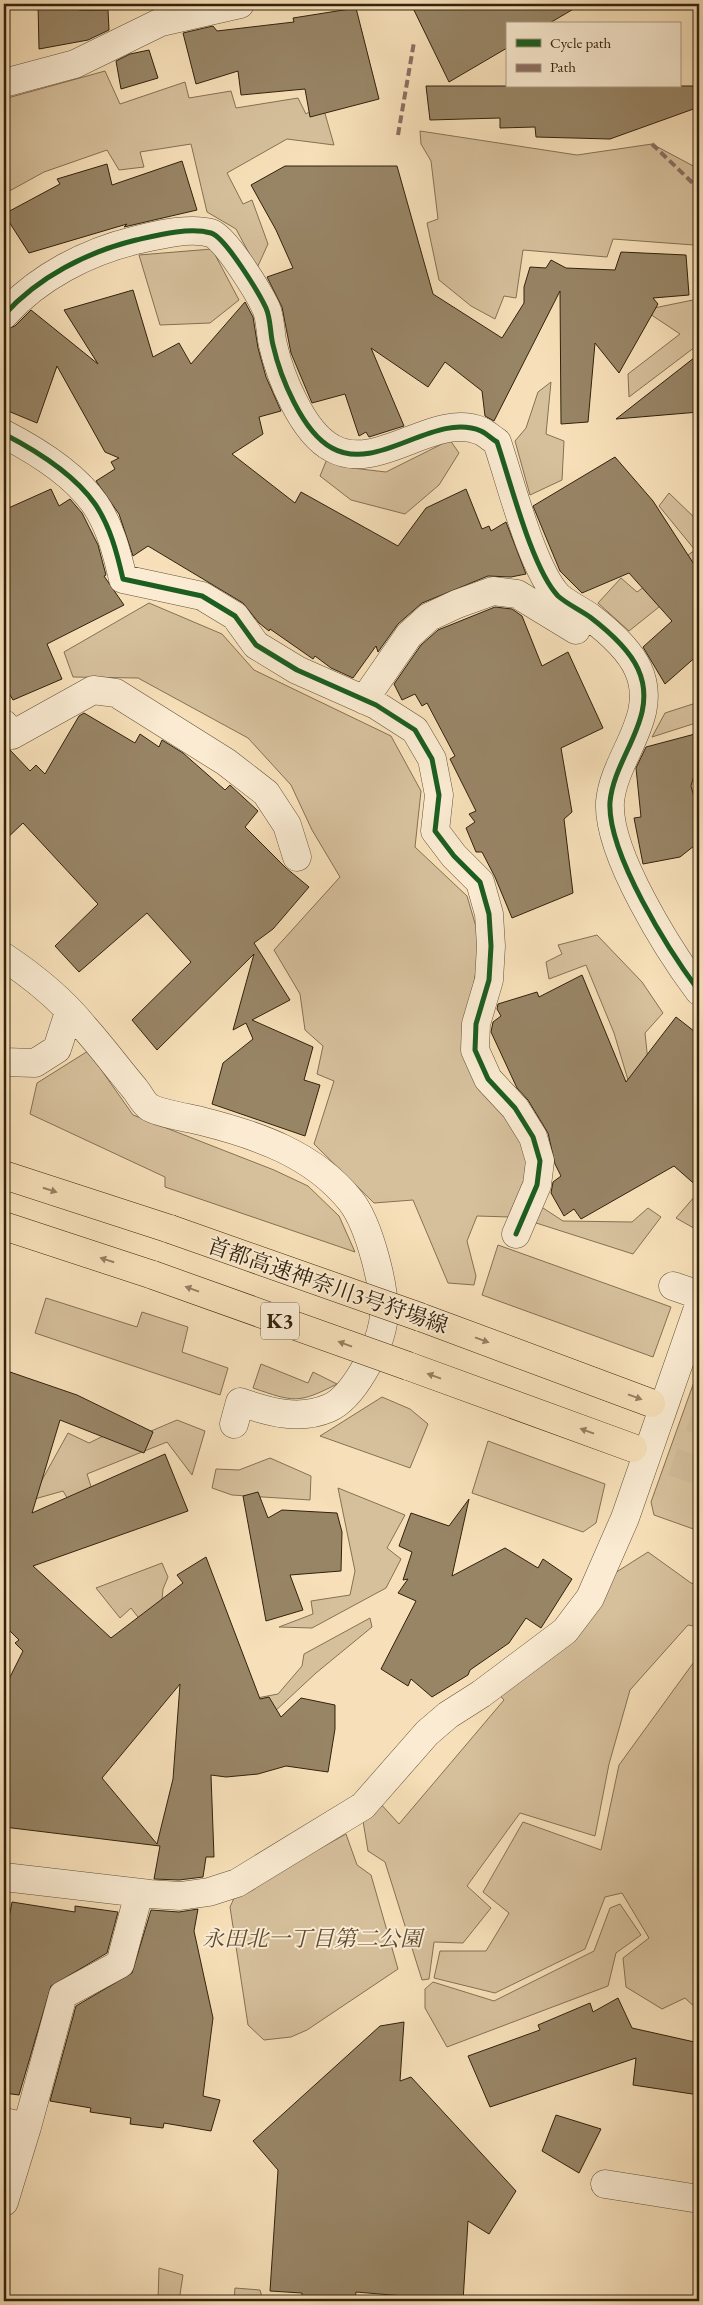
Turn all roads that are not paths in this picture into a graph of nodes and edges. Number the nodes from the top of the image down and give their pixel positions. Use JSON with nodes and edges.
{"nodes":[{"id":1,"x":156,"y":4,"type":"edge"},
{"id":2,"x":240,"y":4,"type":"edge"},
{"id":3,"x":198,"y":12,"type":"junction"},
{"id":4,"x":4,"y":83,"type":"edge"},
{"id":5,"x":4,"y":315,"type":"edge"},
{"id":6,"x":4,"y":434,"type":"edge"},
{"id":7,"x":622,"y":646,"type":"junction"},
{"id":8,"x":364,"y":700,"type":"junction"},
{"id":9,"x":4,"y":724,"type":"edge"},
{"id":10,"x":297,"y":857,"type":"dead end"},
{"id":11,"x":4,"y":957,"type":"edge"},
{"id":12,"x":699,"y":991,"type":"edge"},
{"id":13,"x":69,"y":1012,"type":"junction"},
{"id":14,"x":4,"y":1062,"type":"edge"},
{"id":15,"x":4,"y":1175,"type":"edge"},
{"id":16,"x":4,"y":1226,"type":"edge"},
{"id":17,"x":516,"y":1234,"type":"dead end"},
{"id":18,"x":672,"y":1286,"type":"dead end"},
{"id":19,"x":699,"y":1295,"type":"edge"},
{"id":20,"x":699,"y":1305,"type":"edge"},
{"id":21,"x":651,"y":1402,"type":"tunnel mouth"},
{"id":22,"x":234,"y":1424,"type":"dead end"},
{"id":23,"x":633,"y":1448,"type":"tunnel mouth"},
{"id":24,"x":4,"y":1877,"type":"edge"},
{"id":25,"x":139,"y":1893,"type":"junction"},
{"id":26,"x":16,"y":2124,"type":"edge"},
{"id":27,"x":605,"y":2184,"type":"dead end"},
{"id":28,"x":699,"y":2199,"type":"edge"},
{"id":29,"x":4,"y":2202,"type":"edge"}],
"edges":[{"from":1,"to":3,"type":"street"},
{"from":2,"to":3,"type":"street"},
{"from":3,"to":4,"type":"street"},
{"from":5,"to":7,"type":"street"},
{"from":6,"to":8,"type":"street"},
{"from":7,"to":8,"type":"street"},
{"from":7,"to":12,"type":"street"},
{"from":8,"to":17,"type":"street"},
{"from":9,"to":10,"type":"street"},
{"from":11,"to":13,"type":"street"},
{"from":13,"to":14,"type":"street"},
{"from":13,"to":22,"type":"street"},
{"from":15,"to":21,"type":"highway","name":"首都高速神奈川3号狩場線","number":"K3","one_way":true,"bridge":true},
{"from":23,"to":16,"type":"highway","number":"K3","one_way":true,"bridge":true},
{"from":18,"to":19,"type":"street"},
{"from":20,"to":25,"type":"street"},
{"from":24,"to":25,"type":"street"},
{"from":25,"to":26,"type":"street"},
{"from":26,"to":29,"type":"street"},
{"from":27,"to":28,"type":"street"}]}
